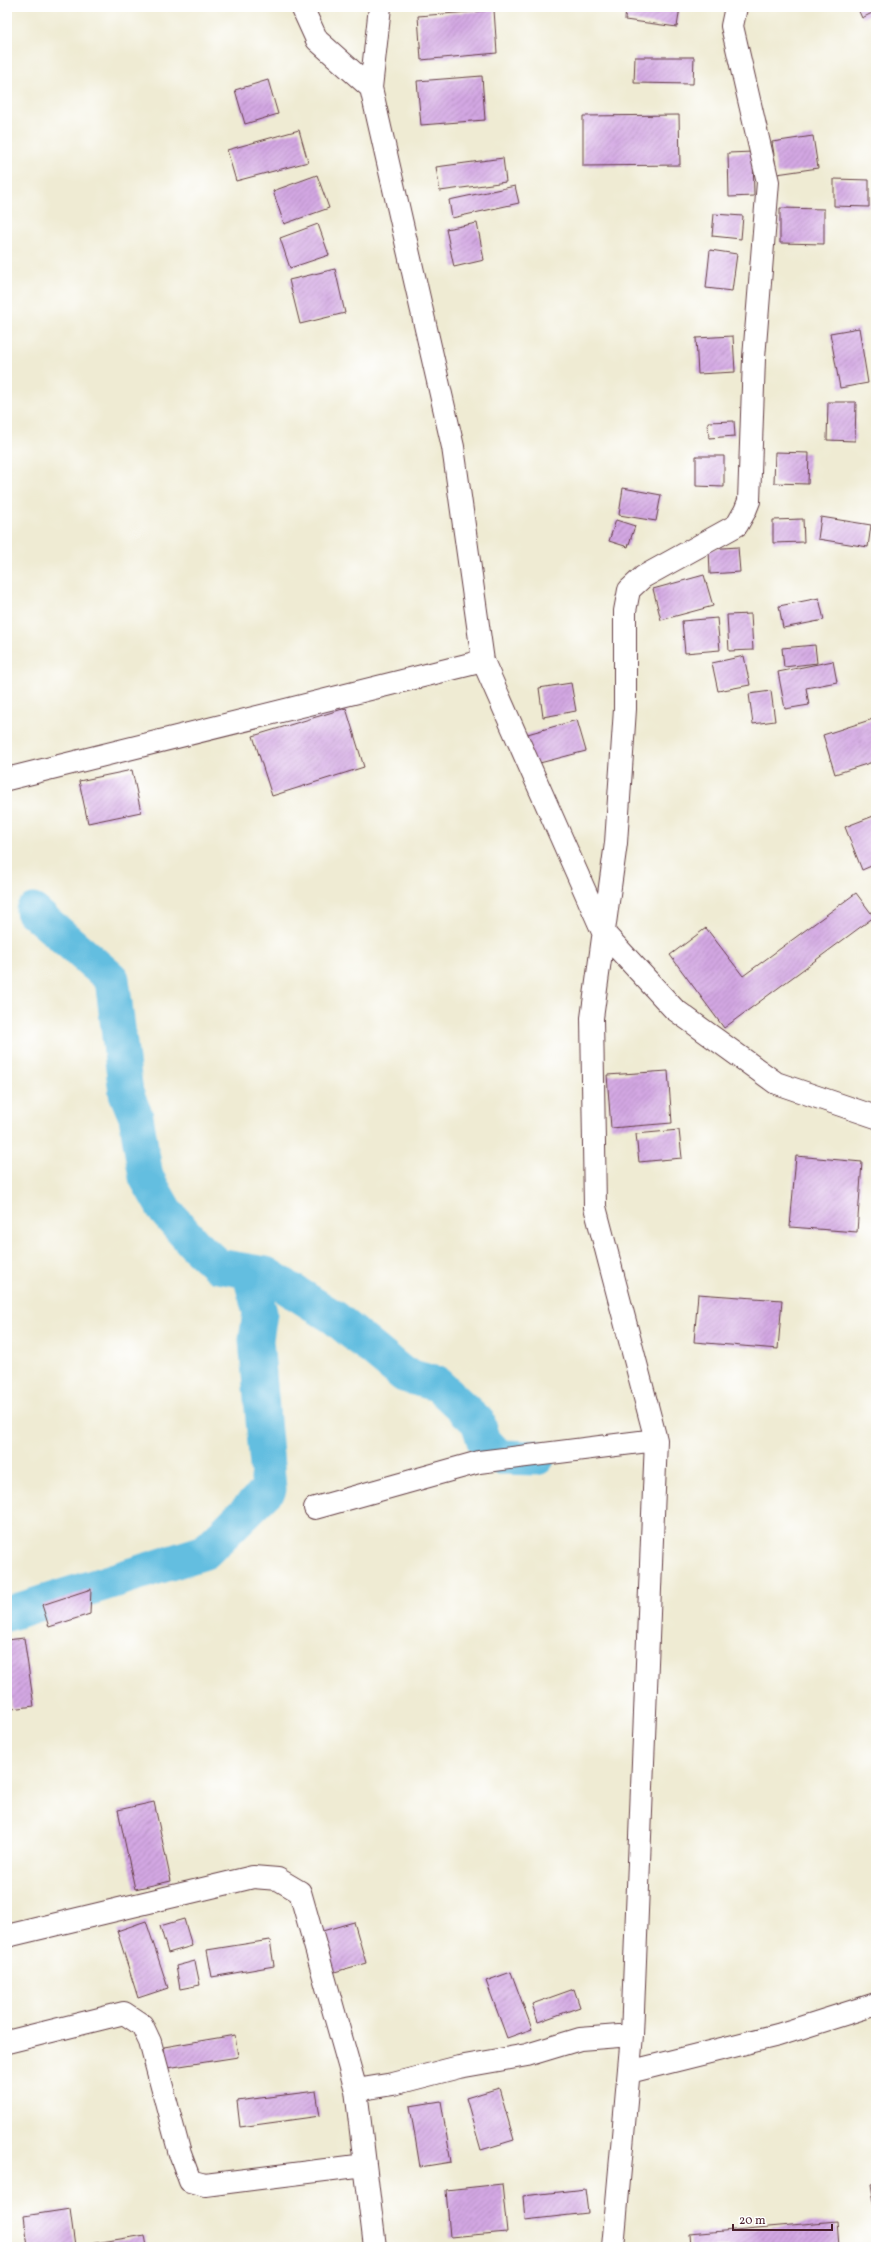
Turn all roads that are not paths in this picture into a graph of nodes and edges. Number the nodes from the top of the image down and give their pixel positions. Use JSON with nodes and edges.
{"nodes":[{"id":1,"x":302,"y":7,"type":"edge"},
{"id":2,"x":380,"y":7,"type":"edge"},
{"id":3,"x":736,"y":7,"type":"edge"},
{"id":4,"x":371,"y":88,"type":"junction"},
{"id":5,"x":483,"y":661,"type":"junction"},
{"id":6,"x":7,"y":779,"type":"edge"},
{"id":7,"x":603,"y":932,"type":"junction"},
{"id":8,"x":876,"y":1117,"type":"edge"},
{"id":9,"x":656,"y":1440,"type":"junction"},
{"id":10,"x":315,"y":1508,"type":"dead end"},
{"id":11,"x":7,"y":1936,"type":"edge"},
{"id":12,"x":876,"y":2004,"type":"edge"},
{"id":13,"x":632,"y":2035,"type":"junction"},
{"id":14,"x":7,"y":2042,"type":"edge"},
{"id":15,"x":629,"y":2072,"type":"junction"},
{"id":16,"x":356,"y":2090,"type":"junction"},
{"id":17,"x":365,"y":2164,"type":"junction"},
{"id":18,"x":375,"y":2247,"type":"edge"},
{"id":19,"x":612,"y":2247,"type":"edge"}],
"edges":[{"from":1,"to":4,"type":"street"},
{"from":2,"to":4,"type":"street"},
{"from":3,"to":7,"type":"street"},
{"from":4,"to":5,"type":"street"},
{"from":5,"to":6,"type":"street"},
{"from":5,"to":7,"type":"street"},
{"from":7,"to":8,"type":"street"},
{"from":7,"to":9,"type":"street"},
{"from":9,"to":10,"type":"street"},
{"from":9,"to":13,"type":"street"},
{"from":11,"to":16,"type":"street"},
{"from":12,"to":15,"type":"street"},
{"from":13,"to":15,"type":"street"},
{"from":13,"to":16,"type":"street"},
{"from":14,"to":17,"type":"street"},
{"from":15,"to":19,"type":"street"},
{"from":16,"to":17,"type":"street"},
{"from":17,"to":18,"type":"street"}]}
